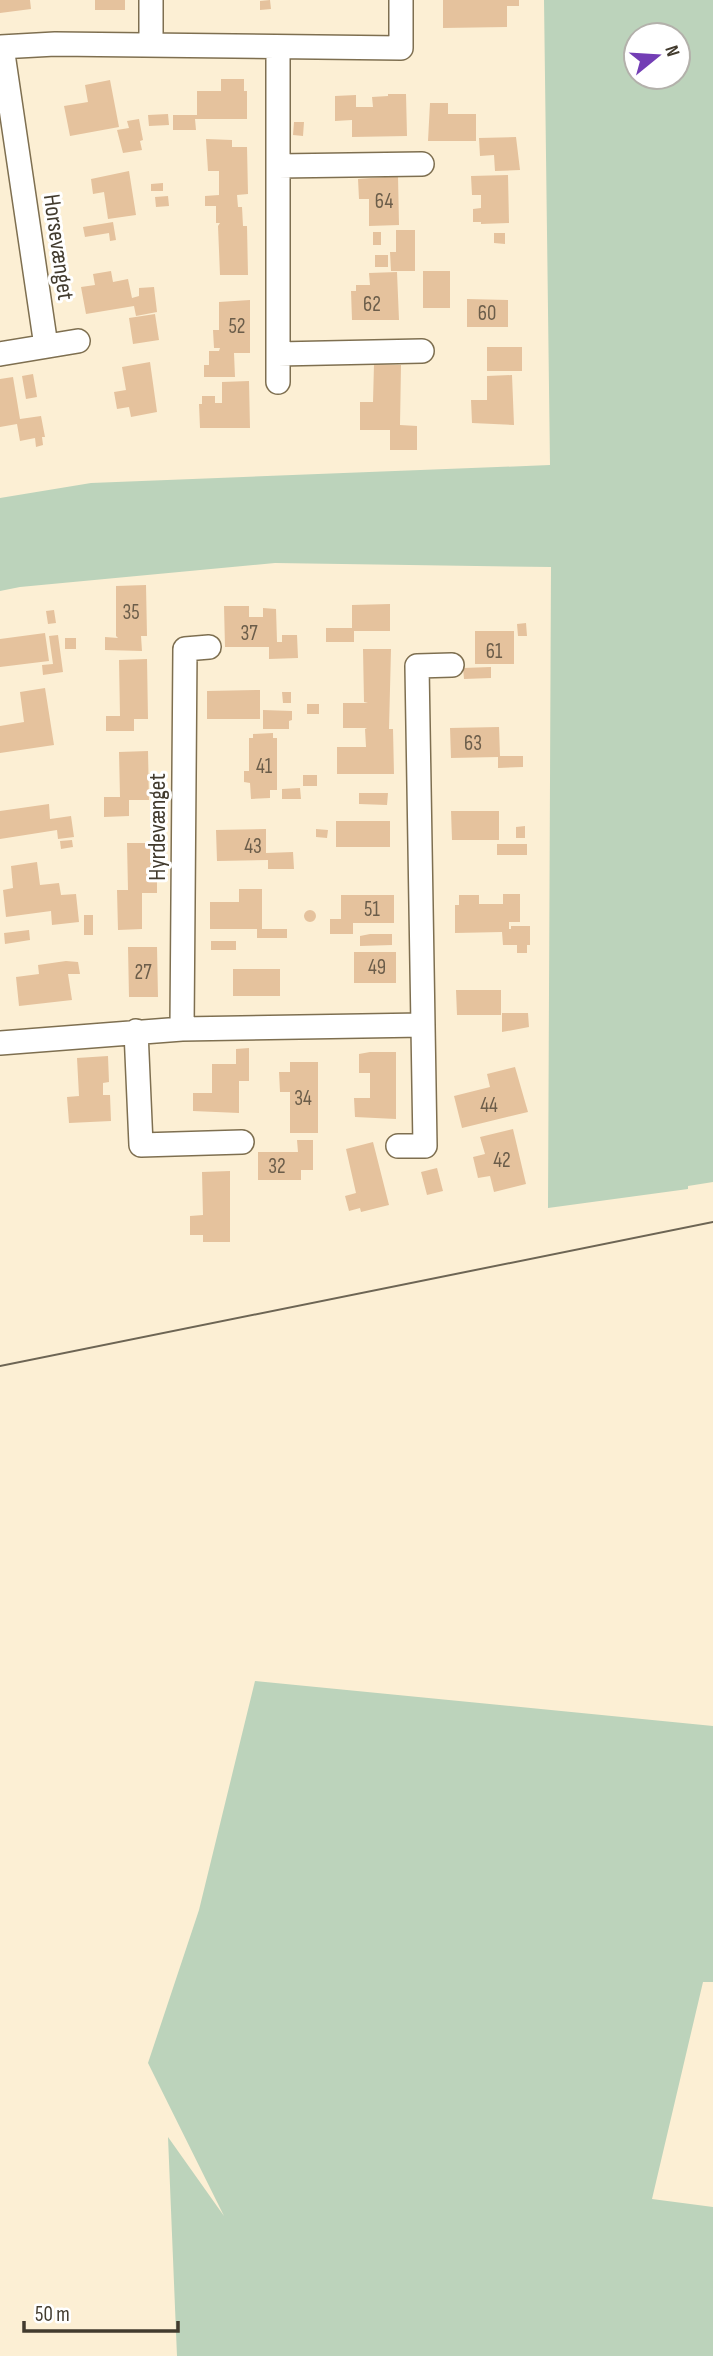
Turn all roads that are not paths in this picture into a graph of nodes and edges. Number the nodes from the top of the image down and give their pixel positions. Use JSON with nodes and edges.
{"nodes":[{"id":1,"x":151,"y":0,"type":"edge"},
{"id":2,"x":401,"y":0,"type":"edge"},
{"id":3,"x":152,"y":45,"type":"junction"},
{"id":4,"x":1,"y":47,"type":"edge"},
{"id":5,"x":278,"y":47,"type":"junction"},
{"id":6,"x":9,"y":156,"type":"edge"},
{"id":7,"x":422,"y":164,"type":"dead end"},
{"id":8,"x":278,"y":166,"type":"junction"},
{"id":9,"x":78,"y":341,"type":"dead end"},
{"id":10,"x":46,"y":346,"type":"junction"},
{"id":11,"x":422,"y":351,"type":"dead end"},
{"id":12,"x":0,"y":354,"type":"edge"},
{"id":13,"x":278,"y":354,"type":"junction"},
{"id":14,"x":278,"y":382,"type":"dead end"},
{"id":15,"x":209,"y":647,"type":"dead end"},
{"id":16,"x":452,"y":665,"type":"dead end"},
{"id":17,"x":423,"y":1025,"type":"junction"},
{"id":18,"x":182,"y":1029,"type":"junction"},
{"id":19,"x":136,"y":1031,"type":"junction"},
{"id":20,"x":0,"y":1043,"type":"edge"},
{"id":21,"x":242,"y":1142,"type":"dead end"},
{"id":22,"x":398,"y":1146,"type":"dead end"}],
"edges":[{"from":1,"to":3,"type":"street"},
{"from":2,"to":5,"type":"street","name":"Horsevænget"},
{"from":3,"to":4,"type":"street","name":"Horsevænget"},
{"from":3,"to":5,"type":"street","name":"Horsevænget"},
{"from":4,"to":6,"type":"street","name":"Horsevænget"},
{"from":5,"to":8,"type":"street"},
{"from":6,"to":10,"type":"street","name":"Horsevænget"},
{"from":7,"to":8,"type":"street"},
{"from":8,"to":13,"type":"street"},
{"from":9,"to":10,"type":"street"},
{"from":10,"to":12,"type":"street"},
{"from":11,"to":13,"type":"street"},
{"from":13,"to":14,"type":"street"},
{"from":15,"to":18,"type":"street","name":"Hyrdevænget"},
{"from":16,"to":17,"type":"street"},
{"from":17,"to":18,"type":"street"},
{"from":17,"to":22,"type":"street"},
{"from":18,"to":19,"type":"street"},
{"from":19,"to":20,"type":"street"},
{"from":19,"to":21,"type":"street"}]}
